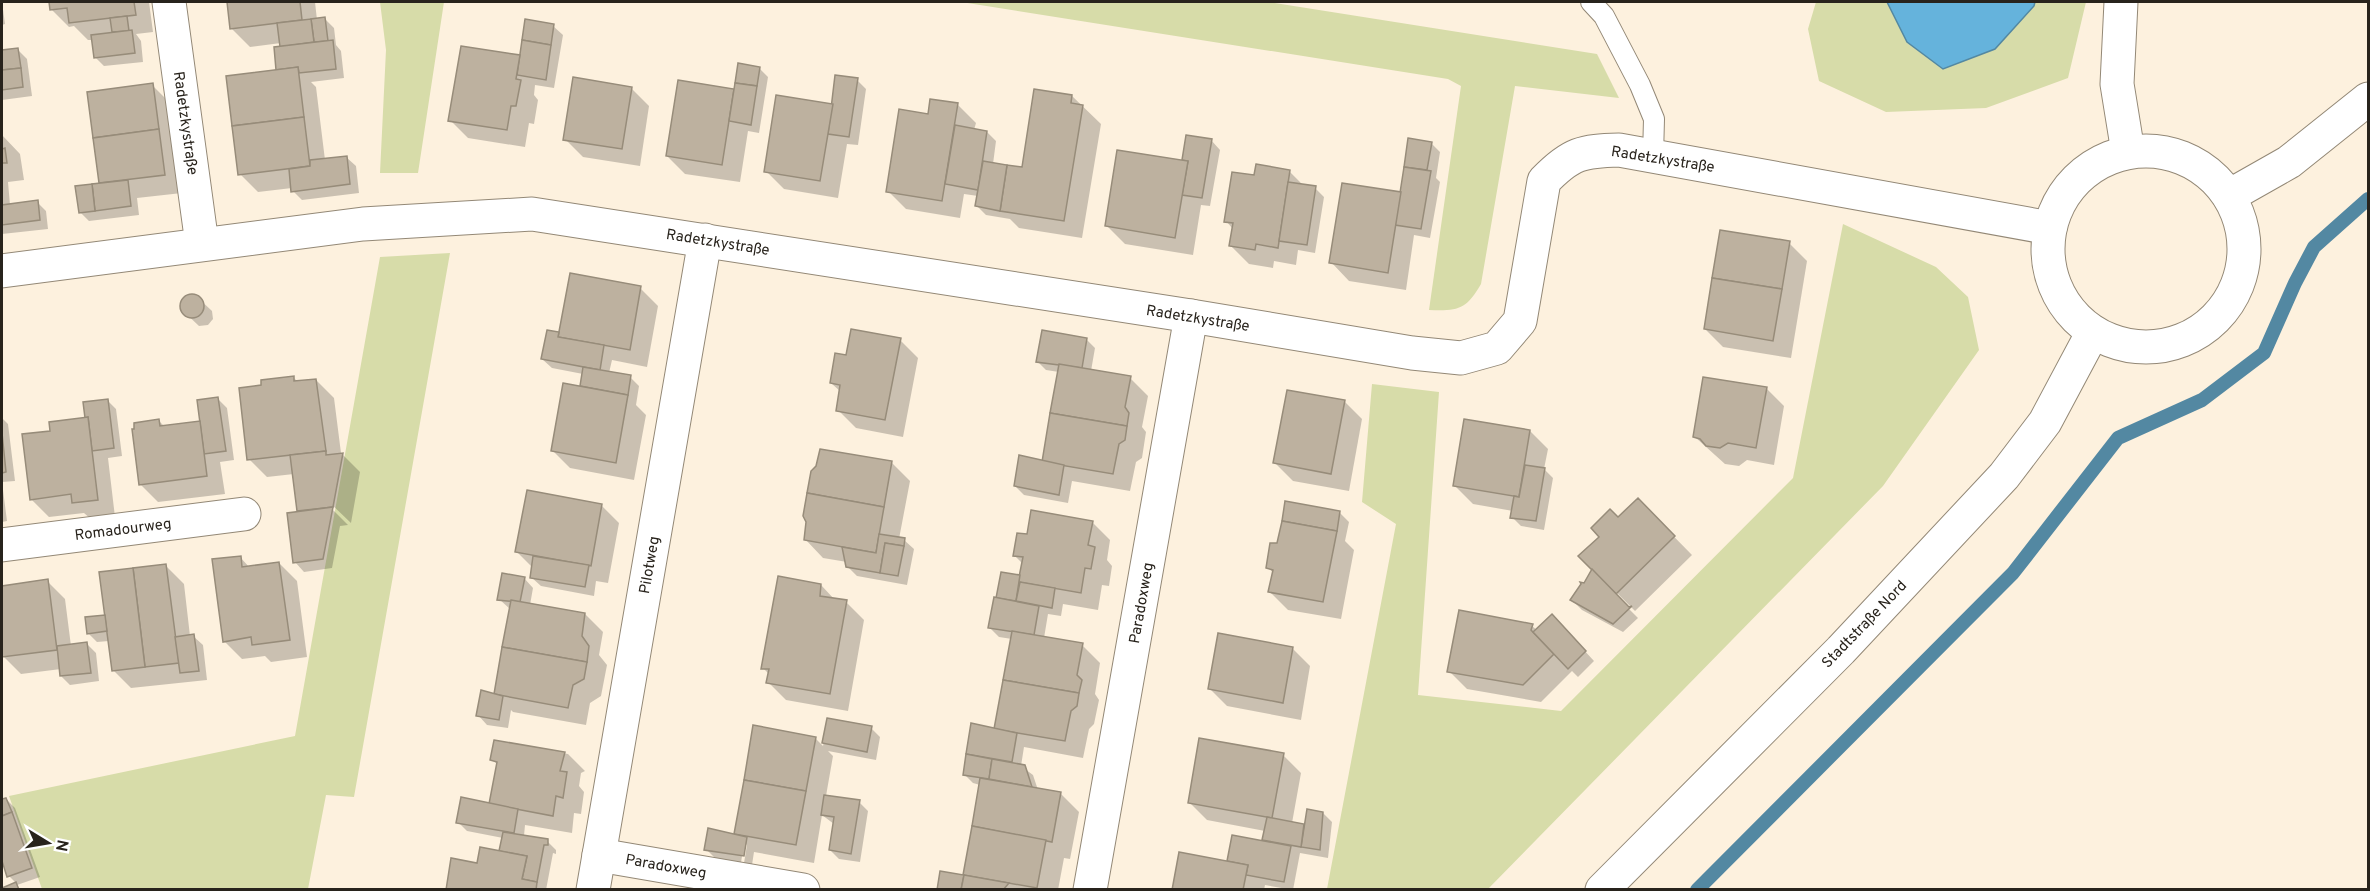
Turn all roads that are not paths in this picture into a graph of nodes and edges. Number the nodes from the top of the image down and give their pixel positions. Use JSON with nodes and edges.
{"nodes":[{"id":1,"x":169,"y":2,"type":"edge"},
{"id":2,"x":1591,"y":2,"type":"edge"},
{"id":3,"x":2121,"y":2,"type":"edge"},
{"id":4,"x":2368,"y":99,"type":"edge"},
{"id":5,"x":2128,"y":152,"type":"junction"},
{"id":6,"x":1653,"y":156,"type":"junction"},
{"id":7,"x":2229,"y":196,"type":"junction"},
{"id":8,"x":2050,"y":228,"type":"junction"},
{"id":9,"x":705,"y":240,"type":"junction"},
{"id":10,"x":202,"y":244,"type":"junction"},
{"id":11,"x":2,"y":271,"type":"edge"},
{"id":12,"x":1191,"y":316,"type":"junction"},
{"id":13,"x":2093,"y":332,"type":"junction"},
{"id":14,"x":244,"y":514,"type":"dead end"},
{"id":15,"x":2,"y":545,"type":"edge"},
{"id":16,"x":599,"y":855,"type":"junction"},
{"id":17,"x":593,"y":890,"type":"edge"},
{"id":18,"x":803,"y":890,"type":"edge"},
{"id":19,"x":1090,"y":890,"type":"edge"},
{"id":20,"x":1602,"y":890,"type":"edge"}],
"edges":[{"from":1,"to":10,"type":"street","name":"Radetzkystraße"},
{"from":2,"to":6,"type":"lane"},
{"from":3,"to":5,"type":"street"},
{"from":4,"to":7,"type":"street"},
{"from":5,"to":7,"type":"street"},
{"from":5,"to":8,"type":"street"},
{"from":6,"to":8,"type":"street","name":"Radetzkystraße"},
{"from":6,"to":12,"type":"street","name":"Radetzkystraße"},
{"from":7,"to":13,"type":"street"},
{"from":8,"to":13,"type":"street"},
{"from":9,"to":10,"type":"street","name":"Radetzkystraße"},
{"from":9,"to":12,"type":"street","name":"Radetzkystraße"},
{"from":9,"to":16,"type":"street","name":"Pilotweg"},
{"from":10,"to":11,"type":"street","name":"Radetzkystraße"},
{"from":12,"to":19,"type":"street","name":"Paradoxweg"},
{"from":13,"to":20,"type":"street","name":"Stadtstraße Nord"},
{"from":14,"to":15,"type":"street","name":"Romadourweg"},
{"from":16,"to":17,"type":"street","name":"Pilotweg"},
{"from":16,"to":18,"type":"street","name":"Paradoxweg"}]}
